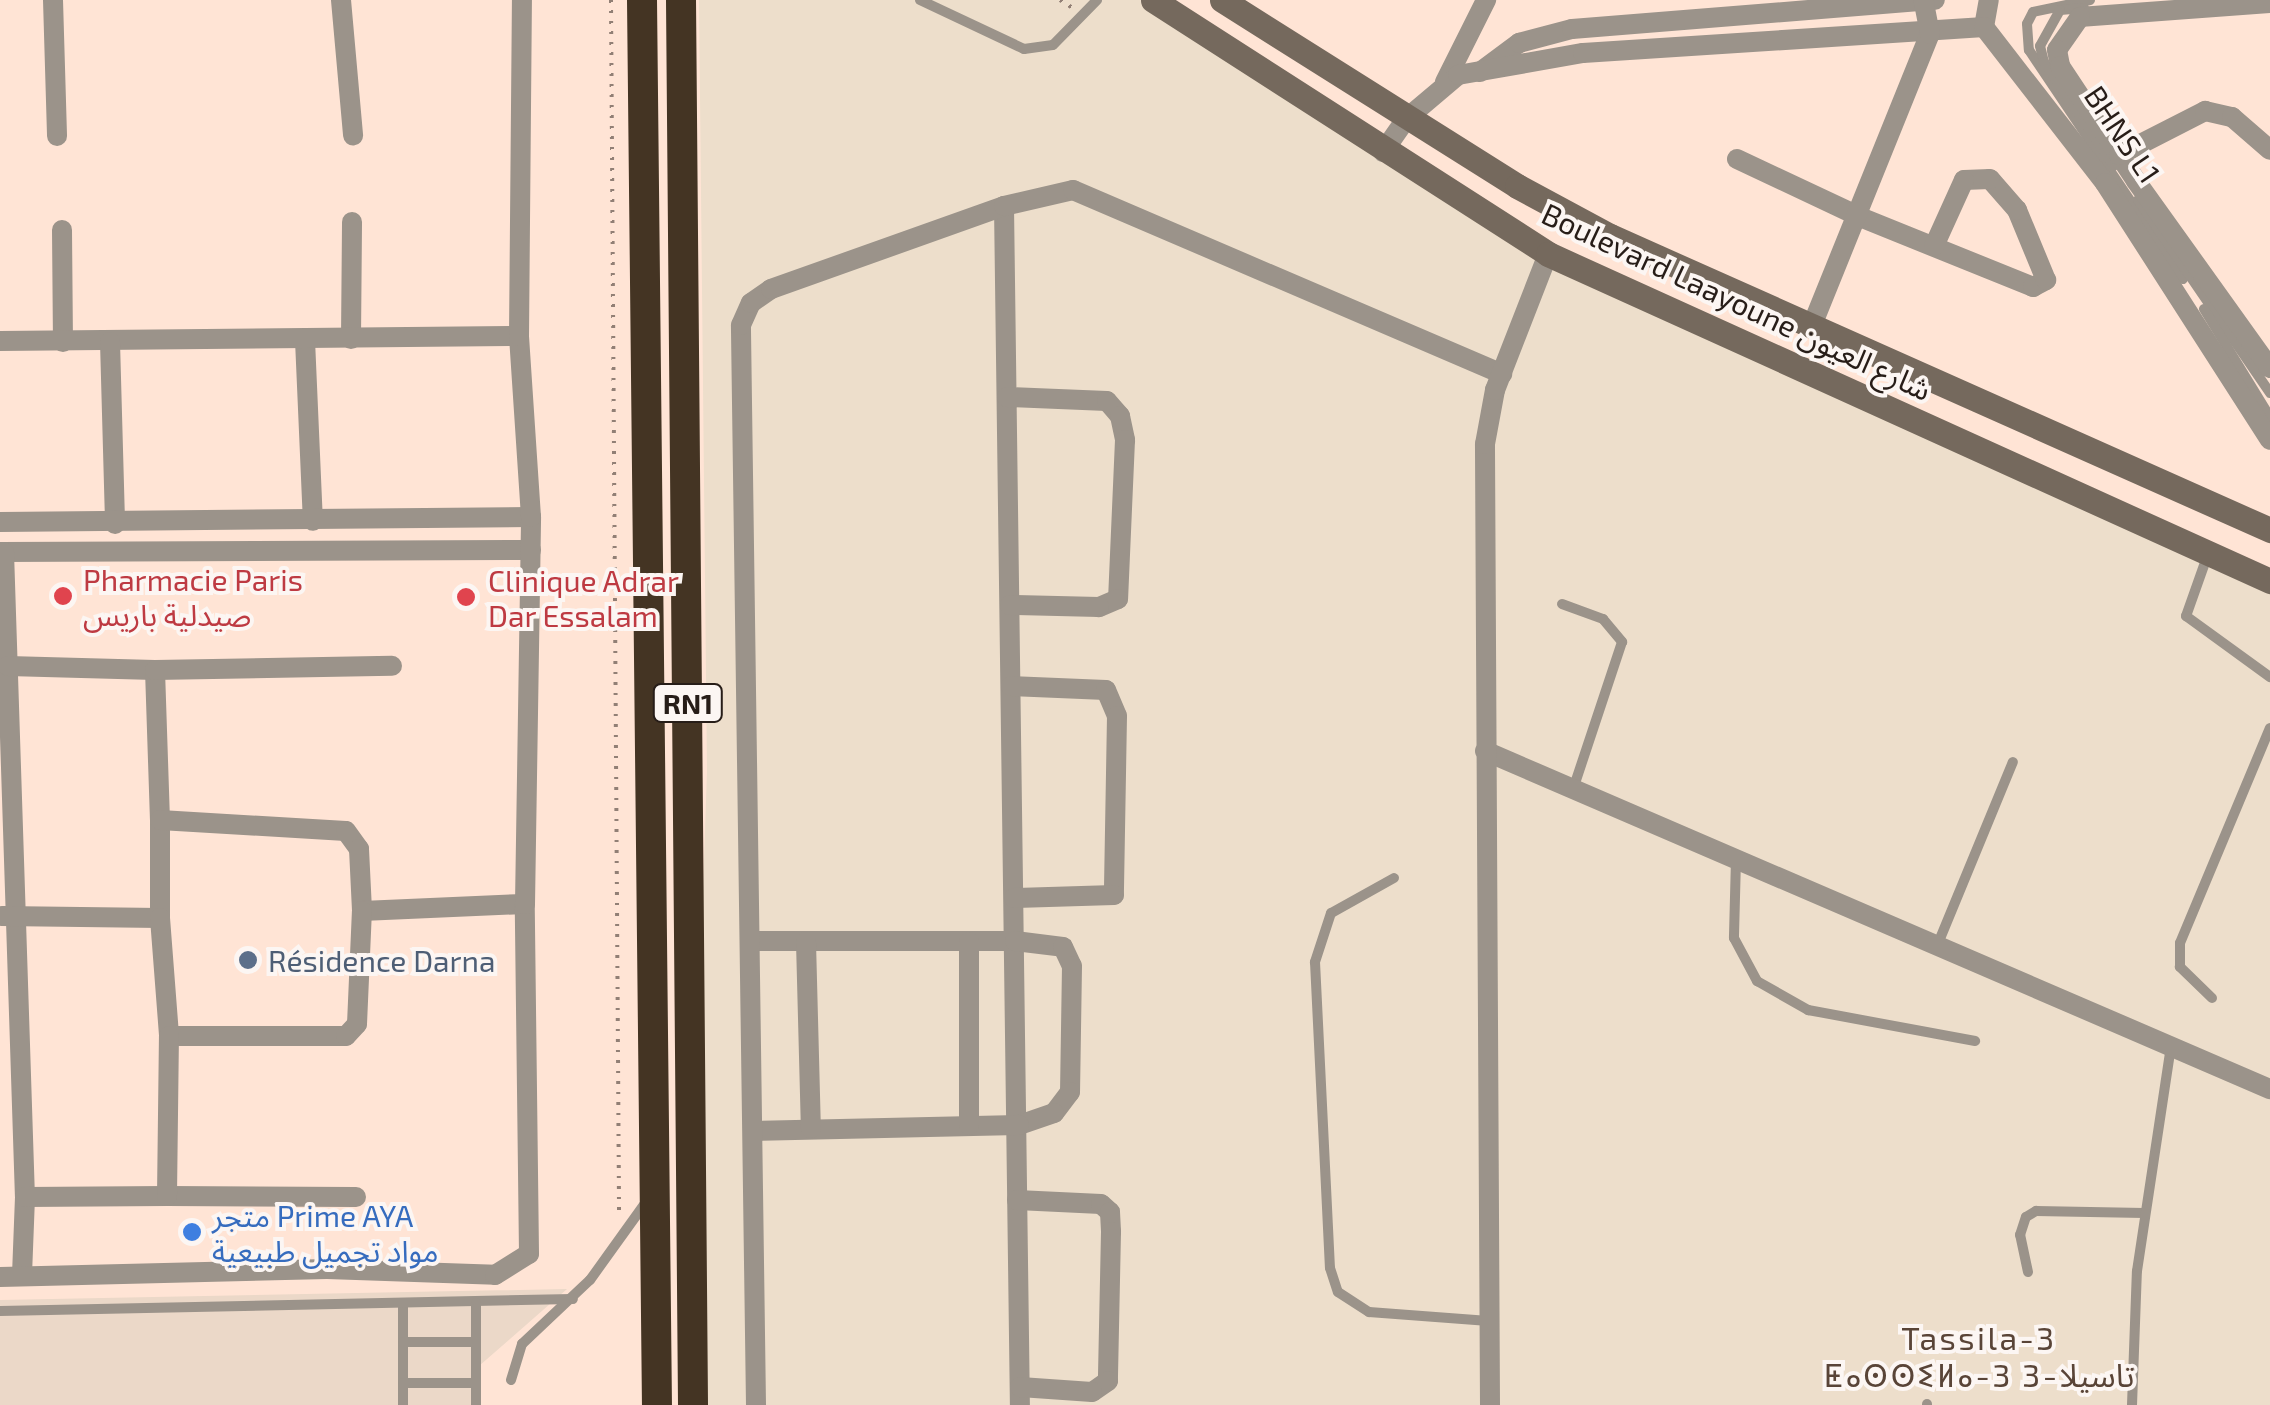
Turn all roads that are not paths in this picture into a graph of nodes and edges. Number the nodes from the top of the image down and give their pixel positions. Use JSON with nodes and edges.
{"nodes":[{"id":1,"x":52,"y":0,"type":"edge"},
{"id":2,"x":341,"y":0,"type":"edge"},
{"id":3,"x":522,"y":0,"type":"edge"},
{"id":4,"x":642,"y":0,"type":"edge"},
{"id":5,"x":681,"y":0,"type":"edge"},
{"id":6,"x":920,"y":0,"type":"edge"},
{"id":7,"x":1097,"y":0,"type":"edge"},
{"id":8,"x":1153,"y":0,"type":"edge"},
{"id":9,"x":1222,"y":0,"type":"edge"},
{"id":10,"x":1486,"y":0,"type":"edge"},
{"id":11,"x":1989,"y":0,"type":"edge"},
{"id":12,"x":2090,"y":0,"type":"edge"},
{"id":13,"x":2194,"y":0,"type":"edge"},
{"id":14,"x":1929,"y":1,"type":"edge"},
{"id":15,"x":2270,"y":3,"type":"edge"},
{"id":16,"x":1827,"y":5,"type":"edge"},
{"id":17,"x":1984,"y":27,"type":"junction"},
{"id":18,"x":1930,"y":34,"type":"junction"},
{"id":19,"x":1475,"y":76,"type":"junction"},
{"id":20,"x":1445,"y":82,"type":"junction"},
{"id":21,"x":1406,"y":119,"type":"junction"},
{"id":22,"x":353,"y":135,"type":"dead end"},
{"id":23,"x":57,"y":136,"type":"dead end"},
{"id":24,"x":2270,"y":150,"type":"edge"},
{"id":25,"x":1383,"y":152,"type":"junction"},
{"id":26,"x":2120,"y":155,"type":"junction"},
{"id":27,"x":1736,"y":159,"type":"dead end"},
{"id":28,"x":1004,"y":206,"type":"junction"},
{"id":29,"x":1860,"y":217,"type":"junction"},
{"id":30,"x":352,"y":222,"type":"dead end"},
{"id":31,"x":62,"y":230,"type":"dead end"},
{"id":32,"x":1934,"y":246,"type":"junction"},
{"id":33,"x":1548,"y":254,"type":"junction"},
{"id":34,"x":1811,"y":328,"type":"junction"},
{"id":35,"x":519,"y":336,"type":"junction"},
{"id":36,"x":351,"y":338,"type":"junction"},
{"id":37,"x":305,"y":340,"type":"junction"},
{"id":38,"x":0,"y":341,"type":"edge"},
{"id":39,"x":63,"y":342,"type":"junction"},
{"id":40,"x":110,"y":342,"type":"junction"},
{"id":41,"x":2270,"y":368,"type":"edge"},
{"id":42,"x":1502,"y":374,"type":"junction"},
{"id":43,"x":2270,"y":394,"type":"edge"},
{"id":44,"x":1007,"y":398,"type":"junction"},
{"id":45,"x":2270,"y":417,"type":"edge"},
{"id":46,"x":2270,"y":440,"type":"edge"},
{"id":47,"x":531,"y":517,"type":"junction"},
{"id":48,"x":313,"y":520,"type":"junction"},
{"id":49,"x":0,"y":522,"type":"edge"},
{"id":50,"x":116,"y":524,"type":"junction"},
{"id":51,"x":2270,"y":530,"type":"edge"},
{"id":52,"x":531,"y":550,"type":"junction"},
{"id":53,"x":2,"y":552,"type":"edge"},
{"id":54,"x":2209,"y":553,"type":"junction"},
{"id":55,"x":2270,"y":581,"type":"edge"},
{"id":56,"x":1010,"y":604,"type":"junction"},
{"id":57,"x":1562,"y":604,"type":"dead end"},
{"id":58,"x":8,"y":666,"type":"junction"},
{"id":59,"x":392,"y":666,"type":"dead end"},
{"id":60,"x":155,"y":670,"type":"junction"},
{"id":61,"x":2270,"y":677,"type":"edge"},
{"id":62,"x":1011,"y":686,"type":"junction"},
{"id":63,"x":2270,"y":728,"type":"edge"},
{"id":64,"x":1485,"y":750,"type":"junction"},
{"id":65,"x":2013,"y":762,"type":"dead end"},
{"id":66,"x":1573,"y":788,"type":"junction"},
{"id":67,"x":160,"y":820,"type":"junction"},
{"id":68,"x":1736,"y":859,"type":"junction"},
{"id":69,"x":1394,"y":878,"type":"dead end"},
{"id":70,"x":1014,"y":898,"type":"junction"},
{"id":71,"x":524,"y":904,"type":"junction"},
{"id":72,"x":362,"y":910,"type":"junction"},
{"id":73,"x":6,"y":916,"type":"edge"},
{"id":74,"x":160,"y":918,"type":"junction"},
{"id":75,"x":753,"y":941,"type":"junction"},
{"id":76,"x":1015,"y":941,"type":"junction"},
{"id":77,"x":806,"y":942,"type":"junction"},
{"id":78,"x":969,"y":942,"type":"junction"},
{"id":79,"x":1937,"y":946,"type":"junction"},
{"id":80,"x":2212,"y":998,"type":"dead end"},
{"id":81,"x":168,"y":1036,"type":"junction"},
{"id":82,"x":1976,"y":1041,"type":"dead end"},
{"id":83,"x":2170,"y":1046,"type":"junction"},
{"id":84,"x":2270,"y":1089,"type":"edge"},
{"id":85,"x":969,"y":1125,"type":"junction"},
{"id":86,"x":1019,"y":1125,"type":"junction"},
{"id":87,"x":811,"y":1128,"type":"junction"},
{"id":88,"x":754,"y":1131,"type":"junction"},
{"id":89,"x":655,"y":1189,"type":"junction"},
{"id":90,"x":167,"y":1196,"type":"junction"},
{"id":91,"x":356,"y":1197,"type":"dead end"},
{"id":92,"x":26,"y":1198,"type":"junction"},
{"id":93,"x":1017,"y":1200,"type":"junction"},
{"id":94,"x":2144,"y":1214,"type":"junction"},
{"id":95,"x":2028,"y":1272,"type":"dead end"},
{"id":96,"x":22,"y":1276,"type":"junction"},
{"id":97,"x":0,"y":1277,"type":"edge"},
{"id":98,"x":573,"y":1299,"type":"junction"},
{"id":99,"x":476,"y":1303,"type":"junction"},
{"id":100,"x":403,"y":1304,"type":"junction"},
{"id":101,"x":0,"y":1312,"type":"edge"},
{"id":102,"x":1490,"y":1321,"type":"junction"},
{"id":103,"x":403,"y":1342,"type":"junction"},
{"id":104,"x":476,"y":1342,"type":"junction"},
{"id":105,"x":511,"y":1380,"type":"dead end"},
{"id":106,"x":403,"y":1383,"type":"junction"},
{"id":107,"x":476,"y":1383,"type":"junction"},
{"id":108,"x":1020,"y":1396,"type":"edge"},
{"id":109,"x":403,"y":1405,"type":"edge"},
{"id":110,"x":476,"y":1405,"type":"edge"},
{"id":111,"x":657,"y":1405,"type":"edge"},
{"id":112,"x":692,"y":1405,"type":"edge"},
{"id":113,"x":756,"y":1405,"type":"edge"},
{"id":114,"x":1490,"y":1405,"type":"edge"},
{"id":115,"x":2132,"y":1405,"type":"edge"}],
"edges":[{"from":1,"to":23,"type":"street"},
{"from":2,"to":22,"type":"street"},
{"from":3,"to":35,"type":"street"},
{"from":4,"to":89,"type":"highway","number":"RN1"},
{"from":5,"to":112,"type":"highway","number":"RN1"},
{"from":6,"to":7,"type":"lane"},
{"from":8,"to":25,"type":"street","name":"Boulevard Laayoune شارع العيون"},
{"from":9,"to":21,"type":"street","name":"Boulevard Laayoune شارع العيون"},
{"from":10,"to":20,"type":"street"},
{"from":11,"to":17,"type":"street"},
{"from":12,"to":45,"type":"lane","name":"BHNS L1"},
{"from":13,"to":43,"type":"lane","name":"BHNS L1"},
{"from":14,"to":16,"type":"street"},
{"from":14,"to":18,"type":"street"},
{"from":15,"to":26,"type":"street"},
{"from":16,"to":19,"type":"street"},
{"from":17,"to":18,"type":"street"},
{"from":17,"to":46,"type":"street"},
{"from":18,"to":19,"type":"street"},
{"from":18,"to":29,"type":"street"},
{"from":19,"to":20,"type":"street"},
{"from":20,"to":21,"type":"street"},
{"from":21,"to":25,"type":"street"},
{"from":21,"to":34,"type":"street","name":"Boulevard Laayoune شارع العيون"},
{"from":24,"to":26,"type":"street"},
{"from":25,"to":33,"type":"street","name":"Boulevard Laayoune شارع العيون"},
{"from":26,"to":41,"type":"street"},
{"from":27,"to":29,"type":"street"},
{"from":28,"to":42,"type":"street"},
{"from":28,"to":44,"type":"street"},
{"from":28,"to":75,"type":"street"},
{"from":29,"to":32,"type":"street"},
{"from":29,"to":34,"type":"street"},
{"from":30,"to":36,"type":"street"},
{"from":31,"to":39,"type":"street"},
{"from":32,"to":32,"type":"street"},
{"from":33,"to":42,"type":"street"},
{"from":33,"to":54,"type":"street","name":"Boulevard Laayoune شارع العيون"},
{"from":34,"to":51,"type":"street","name":"Boulevard Laayoune شارع العيون"},
{"from":35,"to":36,"type":"street"},
{"from":35,"to":47,"type":"street"},
{"from":36,"to":37,"type":"street"},
{"from":37,"to":40,"type":"street"},
{"from":37,"to":48,"type":"street"},
{"from":38,"to":39,"type":"street"},
{"from":39,"to":40,"type":"street"},
{"from":40,"to":50,"type":"street"},
{"from":42,"to":64,"type":"street"},
{"from":44,"to":56,"type":"street"},
{"from":44,"to":56,"type":"street"},
{"from":47,"to":48,"type":"street"},
{"from":47,"to":52,"type":"street"},
{"from":48,"to":50,"type":"street"},
{"from":49,"to":50,"type":"street"},
{"from":52,"to":53,"type":"street"},
{"from":52,"to":71,"type":"street"},
{"from":53,"to":58,"type":"street"},
{"from":54,"to":55,"type":"street","name":"Boulevard Laayoune شارع العيون"},
{"from":54,"to":61,"type":"lane"},
{"from":56,"to":62,"type":"street"},
{"from":57,"to":66,"type":"lane"},
{"from":58,"to":60,"type":"street"},
{"from":58,"to":73,"type":"street"},
{"from":59,"to":60,"type":"street"},
{"from":60,"to":67,"type":"street"},
{"from":62,"to":70,"type":"street"},
{"from":62,"to":70,"type":"street"},
{"from":63,"to":80,"type":"lane"},
{"from":64,"to":66,"type":"street"},
{"from":64,"to":102,"type":"street"},
{"from":65,"to":79,"type":"lane"},
{"from":66,"to":68,"type":"street"},
{"from":67,"to":72,"type":"street"},
{"from":67,"to":74,"type":"street"},
{"from":68,"to":79,"type":"street"},
{"from":68,"to":82,"type":"lane"},
{"from":69,"to":102,"type":"lane"},
{"from":70,"to":76,"type":"street"},
{"from":71,"to":72,"type":"street"},
{"from":71,"to":96,"type":"street"},
{"from":72,"to":81,"type":"street"},
{"from":73,"to":74,"type":"street"},
{"from":73,"to":92,"type":"street"},
{"from":74,"to":81,"type":"street"},
{"from":75,"to":77,"type":"street"},
{"from":75,"to":88,"type":"street"},
{"from":76,"to":78,"type":"street"},
{"from":76,"to":86,"type":"street"},
{"from":76,"to":86,"type":"street"},
{"from":77,"to":78,"type":"street"},
{"from":77,"to":87,"type":"street"},
{"from":78,"to":85,"type":"street"},
{"from":79,"to":83,"type":"street"},
{"from":81,"to":90,"type":"street"},
{"from":83,"to":84,"type":"street"},
{"from":83,"to":94,"type":"lane"},
{"from":85,"to":86,"type":"street"},
{"from":85,"to":87,"type":"street"},
{"from":86,"to":93,"type":"street"},
{"from":87,"to":88,"type":"street"},
{"from":88,"to":113,"type":"street"},
{"from":89,"to":98,"type":"lane"},
{"from":89,"to":111,"type":"highway","number":"RN1"},
{"from":90,"to":91,"type":"street"},
{"from":90,"to":92,"type":"street"},
{"from":92,"to":96,"type":"street"},
{"from":93,"to":108,"type":"street"},
{"from":93,"to":108,"type":"street"},
{"from":94,"to":95,"type":"lane"},
{"from":94,"to":115,"type":"lane"},
{"from":96,"to":97,"type":"street"},
{"from":98,"to":99,"type":"lane"},
{"from":98,"to":105,"type":"lane"},
{"from":99,"to":100,"type":"lane"},
{"from":99,"to":104,"type":"lane"},
{"from":100,"to":101,"type":"lane"},
{"from":100,"to":103,"type":"lane"},
{"from":102,"to":114,"type":"street"},
{"from":103,"to":104,"type":"lane"},
{"from":103,"to":106,"type":"lane"},
{"from":104,"to":107,"type":"lane"},
{"from":106,"to":107,"type":"lane"},
{"from":106,"to":109,"type":"lane"},
{"from":107,"to":110,"type":"lane"}]}
